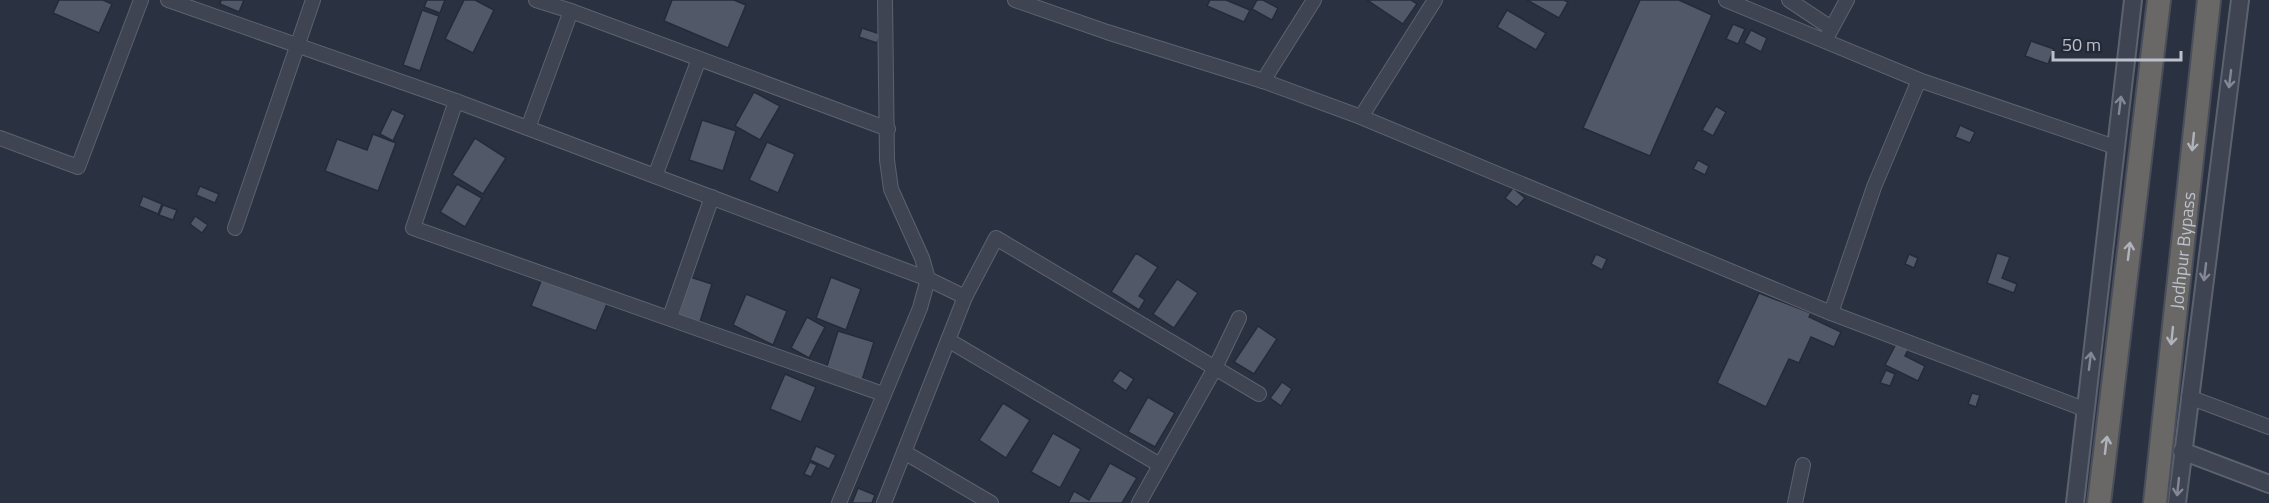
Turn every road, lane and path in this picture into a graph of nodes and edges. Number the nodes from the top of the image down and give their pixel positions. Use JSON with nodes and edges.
{"nodes":[{"id":1,"x":141,"y":0,"type":"edge"},
{"id":2,"x":168,"y":0,"type":"edge"},
{"id":3,"x":313,"y":0,"type":"edge"},
{"id":4,"x":885,"y":0,"type":"edge"},
{"id":5,"x":1016,"y":0,"type":"edge"},
{"id":6,"x":1314,"y":0,"type":"edge"},
{"id":7,"x":1435,"y":0,"type":"edge"},
{"id":8,"x":1726,"y":0,"type":"edge"},
{"id":9,"x":1789,"y":0,"type":"edge"},
{"id":10,"x":1847,"y":0,"type":"edge"},
{"id":11,"x":2133,"y":0,"type":"edge"},
{"id":12,"x":2159,"y":0,"type":"edge"},
{"id":13,"x":2209,"y":0,"type":"edge"},
{"id":14,"x":2240,"y":0,"type":"edge"},
{"id":15,"x":544,"y":1,"type":"edge"},
{"id":16,"x":571,"y":11,"type":"junction"},
{"id":17,"x":1828,"y":34,"type":"junction"},
{"id":18,"x":297,"y":46,"type":"junction"},
{"id":19,"x":699,"y":59,"type":"junction"},
{"id":20,"x":1919,"y":80,"type":"junction"},
{"id":21,"x":1263,"y":81,"type":"junction"},
{"id":22,"x":456,"y":101,"type":"junction"},
{"id":23,"x":1361,"y":117,"type":"junction"},
{"id":24,"x":528,"y":128,"type":"junction"},
{"id":25,"x":888,"y":129,"type":"junction"},
{"id":26,"x":0,"y":138,"type":"edge"},
{"id":27,"x":2115,"y":147,"type":"junction"},
{"id":28,"x":655,"y":176,"type":"junction"},
{"id":29,"x":712,"y":197,"type":"junction"},
{"id":30,"x":235,"y":228,"type":"dead end"},
{"id":31,"x":928,"y":279,"type":"junction"},
{"id":32,"x":965,"y":297,"type":"junction"},
{"id":33,"x":1831,"y":313,"type":"junction"},
{"id":34,"x":670,"y":317,"type":"junction"},
{"id":35,"x":1239,"y":318,"type":"dead end"},
{"id":36,"x":948,"y":340,"type":"junction"},
{"id":37,"x":1215,"y":368,"type":"junction"},
{"id":38,"x":883,"y":394,"type":"junction"},
{"id":39,"x":1259,"y":394,"type":"dead end"},
{"id":40,"x":2189,"y":397,"type":"junction"},
{"id":41,"x":2084,"y":409,"type":"junction"},
{"id":42,"x":2269,"y":427,"type":"edge"},
{"id":43,"x":2182,"y":451,"type":"junction"},
{"id":44,"x":904,"y":452,"type":"junction"},
{"id":45,"x":1160,"y":465,"type":"junction"},
{"id":46,"x":1803,"y":465,"type":"dead end"},
{"id":47,"x":2269,"y":484,"type":"edge"},
{"id":48,"x":839,"y":503,"type":"edge"},
{"id":49,"x":884,"y":503,"type":"edge"},
{"id":50,"x":991,"y":503,"type":"edge"},
{"id":51,"x":1139,"y":503,"type":"edge"},
{"id":52,"x":1795,"y":503,"type":"edge"},
{"id":53,"x":2074,"y":503,"type":"edge"},
{"id":54,"x":2099,"y":503,"type":"edge"},
{"id":55,"x":2155,"y":503,"type":"edge"},
{"id":56,"x":2176,"y":503,"type":"edge"}],
"edges":[{"from":1,"to":26,"type":"street"},
{"from":2,"to":18,"type":"street"},
{"from":3,"to":18,"type":"street"},
{"from":4,"to":25,"type":"street"},
{"from":5,"to":21,"type":"street"},
{"from":6,"to":21,"type":"street"},
{"from":7,"to":23,"type":"street"},
{"from":8,"to":17,"type":"street"},
{"from":9,"to":17,"type":"street"},
{"from":10,"to":17,"type":"street"},
{"from":27,"to":11,"type":"street","one_way":true},
{"from":54,"to":12,"type":"highway","one_way":true},
{"from":13,"to":55,"type":"highway","name":"Jodhpur Bypass","one_way":true},
{"from":14,"to":40,"type":"street","one_way":true},
{"from":15,"to":16,"type":"street"},
{"from":16,"to":19,"type":"street"},
{"from":16,"to":24,"type":"street"},
{"from":17,"to":20,"type":"street"},
{"from":18,"to":22,"type":"street"},
{"from":18,"to":30,"type":"street"},
{"from":19,"to":25,"type":"street"},
{"from":19,"to":28,"type":"street"},
{"from":20,"to":27,"type":"street"},
{"from":20,"to":33,"type":"street"},
{"from":21,"to":23,"type":"street"},
{"from":22,"to":24,"type":"street"},
{"from":22,"to":34,"type":"street"},
{"from":23,"to":33,"type":"street"},
{"from":24,"to":28,"type":"street"},
{"from":25,"to":31,"type":"street"},
{"from":41,"to":27,"type":"street","one_way":true},
{"from":28,"to":29,"type":"street"},
{"from":29,"to":31,"type":"street"},
{"from":29,"to":34,"type":"street"},
{"from":31,"to":32,"type":"street"},
{"from":31,"to":38,"type":"street"},
{"from":32,"to":36,"type":"street"},
{"from":32,"to":37,"type":"street"},
{"from":33,"to":41,"type":"street"},
{"from":34,"to":38,"type":"street"},
{"from":35,"to":37,"type":"street"},
{"from":36,"to":44,"type":"street"},
{"from":36,"to":45,"type":"street"},
{"from":37,"to":39,"type":"street"},
{"from":37,"to":45,"type":"street"},
{"from":38,"to":48,"type":"street"},
{"from":40,"to":42,"type":"street"},
{"from":40,"to":43,"type":"street"},
{"from":41,"to":53,"type":"street"},
{"from":43,"to":47,"type":"street"},
{"from":43,"to":56,"type":"street","one_way":true},
{"from":44,"to":49,"type":"street"},
{"from":44,"to":50,"type":"street"},
{"from":45,"to":51,"type":"street"},
{"from":46,"to":52,"type":"street"}]}
